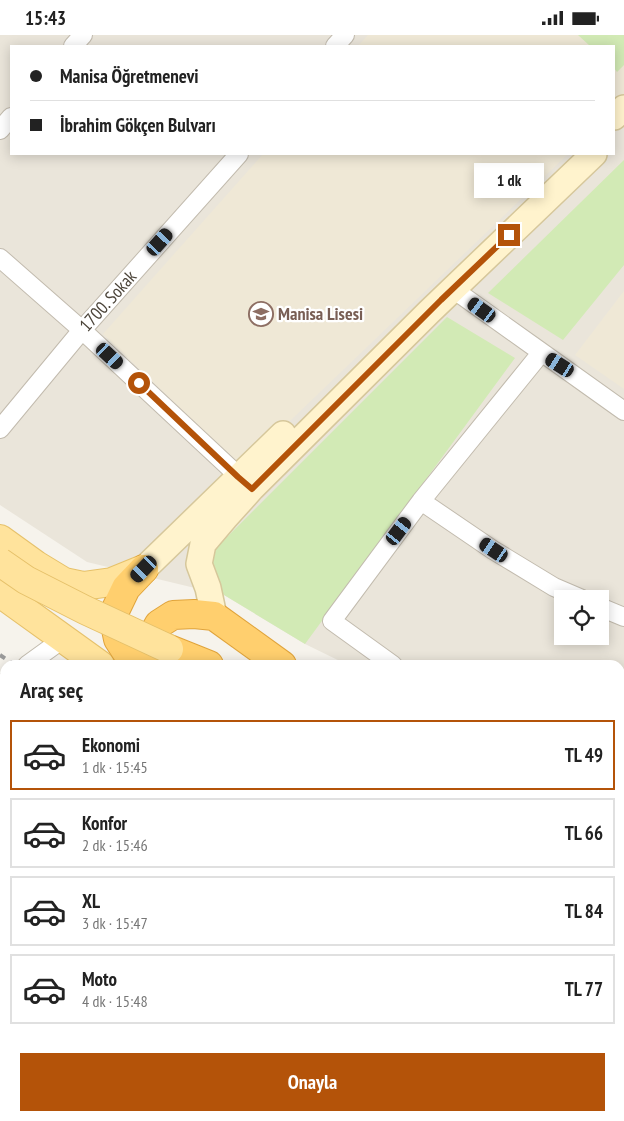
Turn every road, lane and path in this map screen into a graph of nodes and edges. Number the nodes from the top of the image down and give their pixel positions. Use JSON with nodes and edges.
{"nodes":[{"id":1,"x":83,"y":35,"type":"edge"},
{"id":2,"x":345,"y":35,"type":"edge"},
{"id":3,"x":74,"y":45,"type":"edge"},
{"id":4,"x":336,"y":45,"type":"edge"},
{"id":5,"x":10,"y":118,"type":"edge"},
{"id":6,"x":0,"y":130,"type":"edge"},
{"id":7,"x":238,"y":155,"type":"edge"},
{"id":8,"x":575,"y":155,"type":"edge"},
{"id":9,"x":593,"y":155,"type":"edge"},
{"id":10,"x":0,"y":258,"type":"edge"},
{"id":11,"x":453,"y":289,"type":"junction"},
{"id":12,"x":82,"y":330,"type":"junction"},
{"id":13,"x":541,"y":353,"type":"junction"},
{"id":14,"x":624,"y":411,"type":"edge"},
{"id":15,"x":0,"y":429,"type":"edge"},
{"id":16,"x":245,"y":483,"type":"junction"},
{"id":17,"x":421,"y":501,"type":"junction"},
{"id":18,"x":0,"y":539,"type":"edge"},
{"id":19,"x":0,"y":562,"type":"edge"},
{"id":20,"x":144,"y":569,"type":"junction"},
{"id":21,"x":561,"y":590,"type":"edge"},
{"id":22,"x":0,"y":593,"type":"edge"},
{"id":23,"x":609,"y":611,"type":"edge"},
{"id":24,"x":214,"y":616,"type":"junction"},
{"id":25,"x":624,"y":617,"type":"edge"},
{"id":26,"x":63,"y":639,"type":"junction"},
{"id":27,"x":162,"y":657,"type":"edge"},
{"id":28,"x":34,"y":660,"type":"edge"},
{"id":29,"x":93,"y":660,"type":"edge"},
{"id":30,"x":134,"y":660,"type":"edge"},
{"id":31,"x":180,"y":660,"type":"edge"},
{"id":32,"x":275,"y":660,"type":"edge"},
{"id":33,"x":386,"y":660,"type":"edge"}],
"edges":[{"from":1,"to":3,"type":"street"},
{"from":2,"to":4,"type":"street"},
{"from":5,"to":6,"type":"street"},
{"from":7,"to":12,"type":"street","name":"1700. Sokak"},
{"from":8,"to":16,"type":"main road"},
{"from":9,"to":11,"type":"main road"},
{"from":10,"to":12,"type":"street"},
{"from":11,"to":13,"type":"street"},
{"from":11,"to":16,"type":"main road"},
{"from":12,"to":15,"type":"street","name":"1700. Sokak"},
{"from":12,"to":16,"type":"street"},
{"from":13,"to":14,"type":"street"},
{"from":13,"to":17,"type":"street"},
{"from":16,"to":20,"type":"main road"},
{"from":16,"to":24,"type":"main road"},
{"from":17,"to":21,"type":"street"},
{"from":17,"to":33,"type":"street"},
{"from":18,"to":20,"type":"main road"},
{"from":19,"to":27,"type":"main road","bridge":true},
{"from":20,"to":30,"type":"highway"},
{"from":22,"to":26,"type":"main road"},
{"from":23,"to":25,"type":"street"},
{"from":24,"to":27,"type":"highway"},
{"from":24,"to":32,"type":"highway"},
{"from":26,"to":28,"type":"street"},
{"from":26,"to":29,"type":"main road"},
{"from":27,"to":31,"type":"highway"}]}
